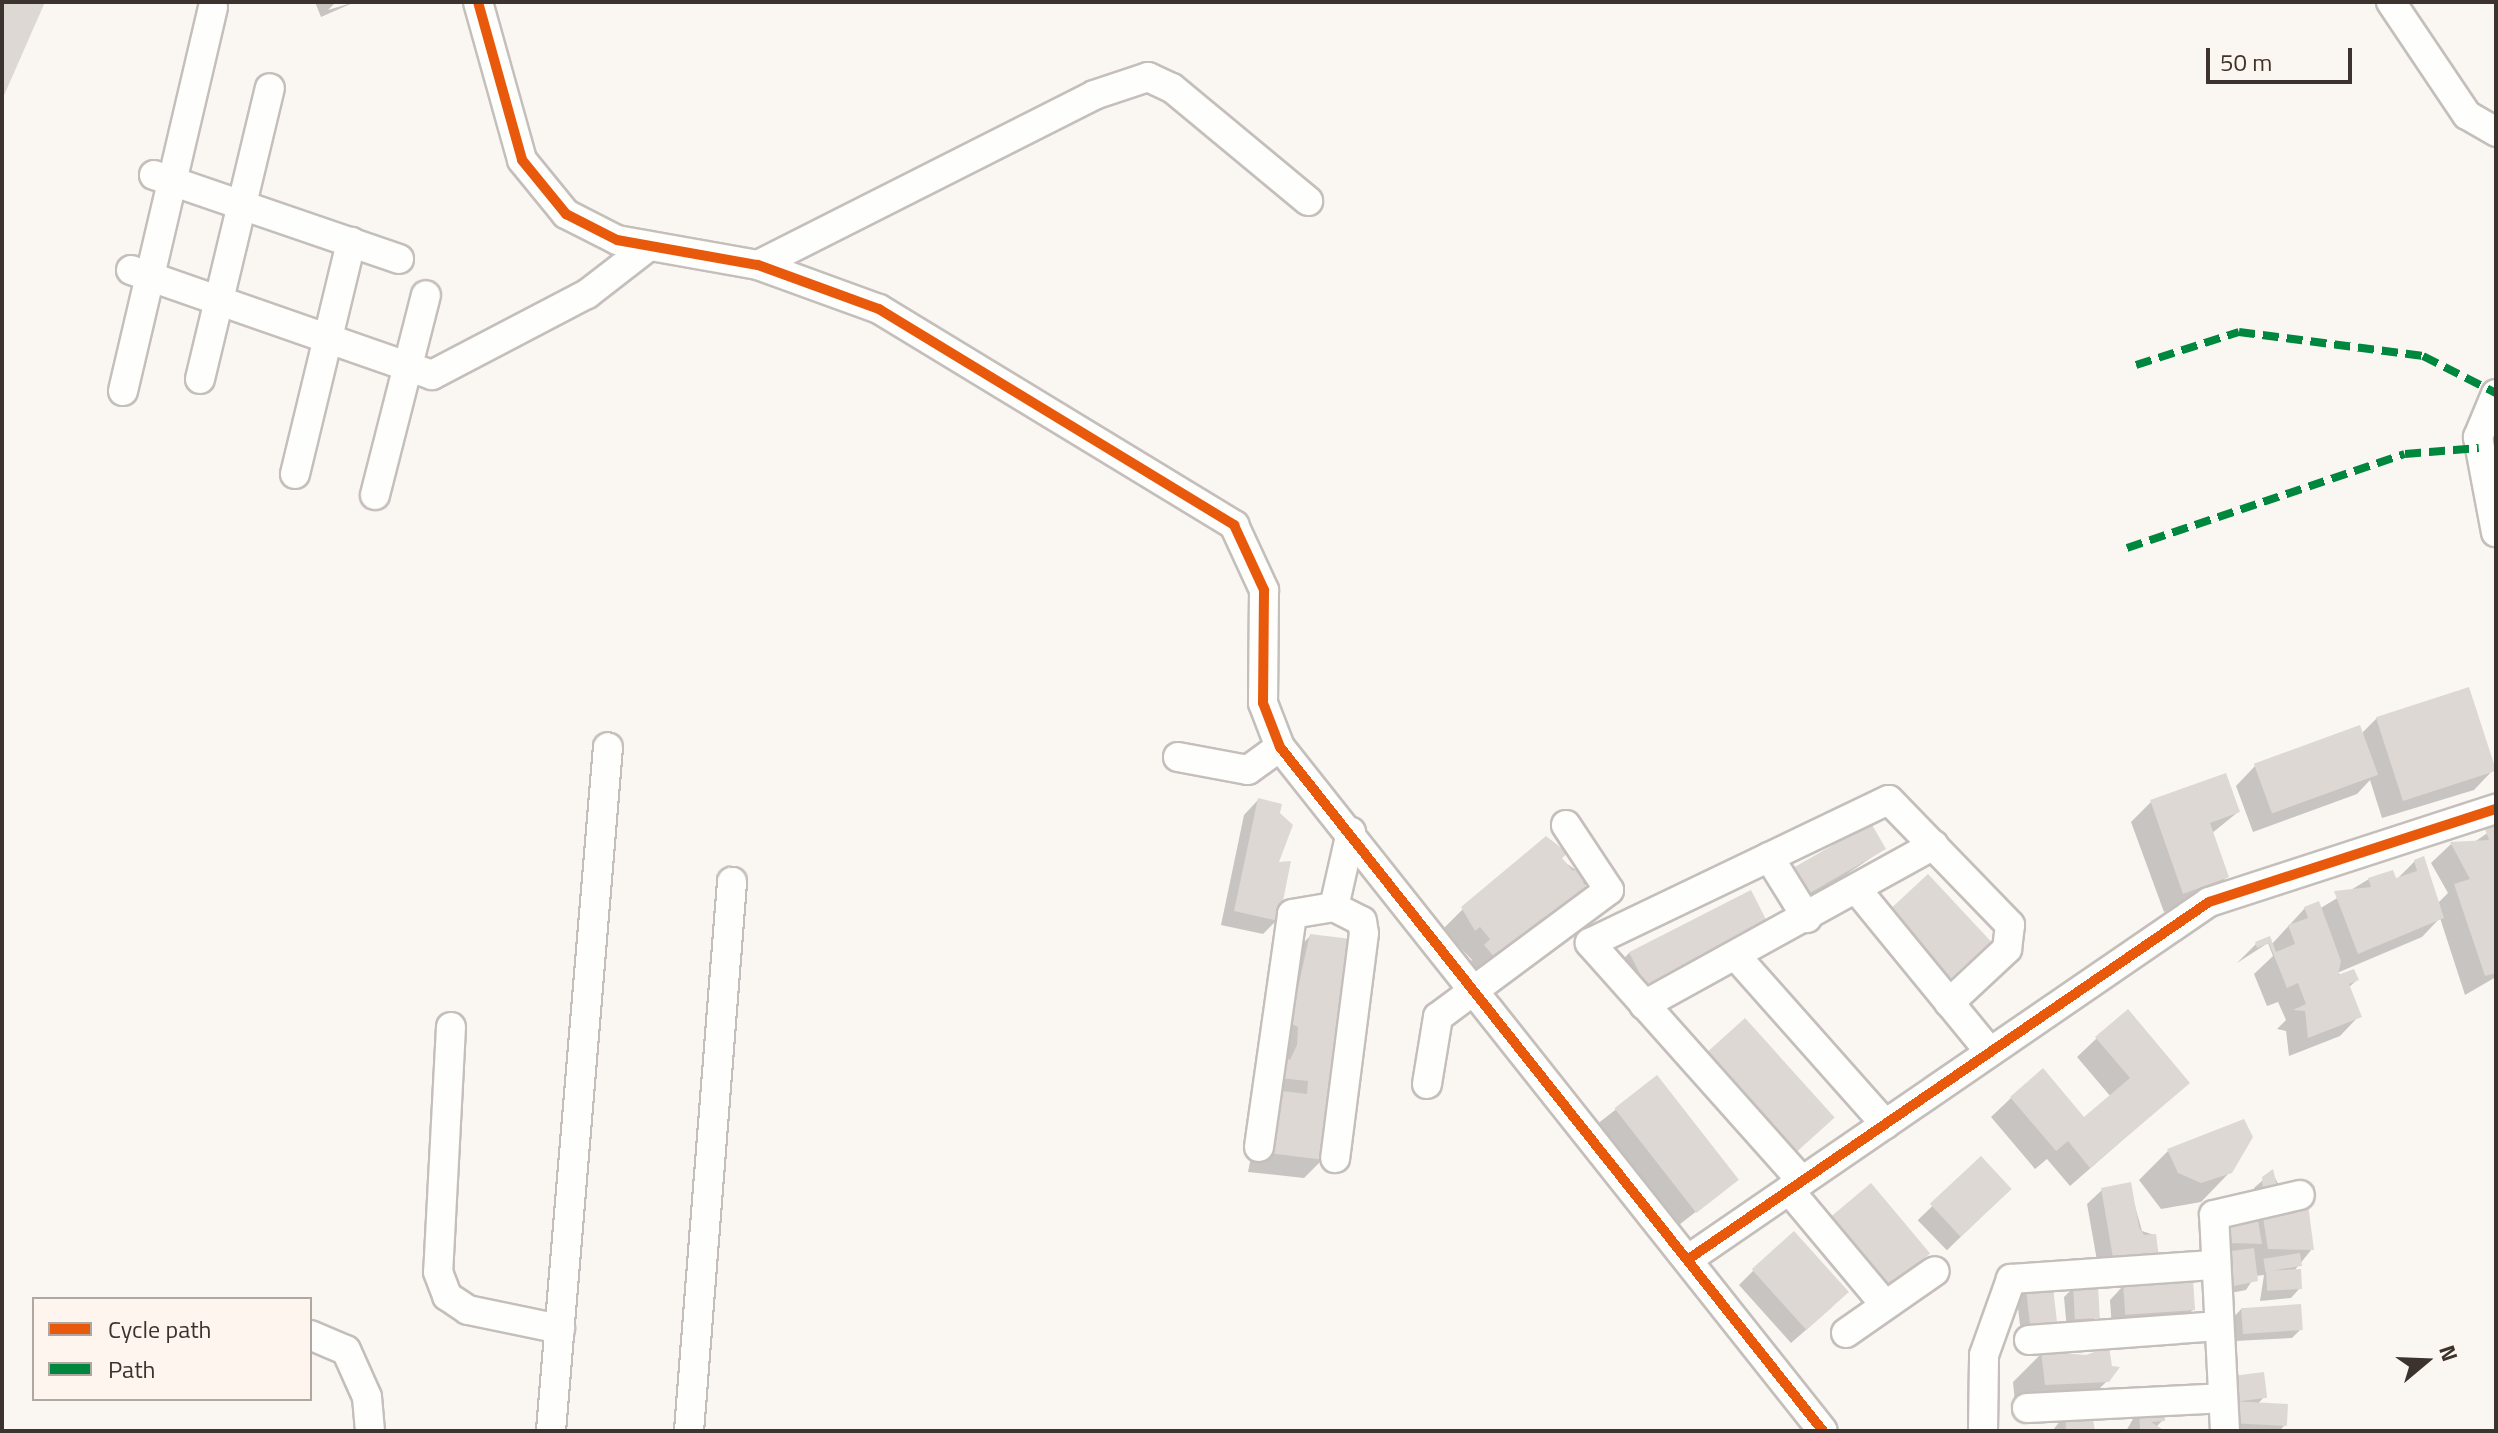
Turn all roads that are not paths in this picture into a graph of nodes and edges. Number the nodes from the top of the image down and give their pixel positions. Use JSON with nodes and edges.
{"nodes":[{"id":1,"x":478,"y":2,"type":"edge"},
{"id":2,"x":2391,"y":2,"type":"edge"},
{"id":3,"x":213,"y":7,"type":"dead end"},
{"id":4,"x":270,"y":88,"type":"dead end"},
{"id":5,"x":2496,"y":132,"type":"edge"},
{"id":6,"x":162,"y":178,"type":"junction"},
{"id":7,"x":1308,"y":201,"type":"dead end"},
{"id":8,"x":242,"y":205,"type":"junction"},
{"id":9,"x":351,"y":242,"type":"junction"},
{"id":10,"x":649,"y":246,"type":"junction"},
{"id":11,"x":399,"y":259,"type":"dead end"},
{"id":12,"x":758,"y":265,"type":"junction"},
{"id":13,"x":141,"y":274,"type":"junction"},
{"id":14,"x":426,"y":295,"type":"dead end"},
{"id":15,"x":218,"y":301,"type":"junction"},
{"id":16,"x":328,"y":340,"type":"junction"},
{"id":17,"x":407,"y":368,"type":"junction"},
{"id":18,"x":200,"y":379,"type":"dead end"},
{"id":19,"x":123,"y":391,"type":"dead end"},
{"id":20,"x":2496,"y":394,"type":"edge"},
{"id":21,"x":295,"y":474,"type":"dead end"},
{"id":22,"x":375,"y":495,"type":"dead end"},
{"id":23,"x":2496,"y":532,"type":"edge"},
{"id":24,"x":608,"y":747,"type":"dead end"},
{"id":25,"x":1280,"y":747,"type":"junction"},
{"id":26,"x":1178,"y":757,"type":"dead end"},
{"id":27,"x":2496,"y":809,"type":"edge"},
{"id":28,"x":1566,"y":825,"type":"dead end"},
{"id":29,"x":1351,"y":832,"type":"junction"},
{"id":30,"x":1934,"y":845,"type":"junction"},
{"id":31,"x":1769,"y":857,"type":"junction"},
{"id":32,"x":732,"y":882,"type":"dead end"},
{"id":33,"x":1858,"y":891,"type":"junction"},
{"id":34,"x":1334,"y":907,"type":"junction"},
{"id":35,"x":1807,"y":918,"type":"junction"},
{"id":36,"x":1736,"y":956,"type":"junction"},
{"id":37,"x":1478,"y":988,"type":"junction"},
{"id":38,"x":1949,"y":1003,"type":"junction"},
{"id":39,"x":1644,"y":1005,"type":"junction"},
{"id":40,"x":451,"y":1027,"type":"dead end"},
{"id":41,"x":1990,"y":1052,"type":"junction"},
{"id":42,"x":1427,"y":1084,"type":"dead end"},
{"id":43,"x":1885,"y":1124,"type":"junction"},
{"id":44,"x":1259,"y":1147,"type":"dead end"},
{"id":45,"x":1335,"y":1158,"type":"dead end"},
{"id":46,"x":1795,"y":1186,"type":"junction"},
{"id":47,"x":2300,"y":1195,"type":"dead end"},
{"id":48,"x":1690,"y":1258,"type":"junction"},
{"id":49,"x":2213,"y":1265,"type":"junction"},
{"id":50,"x":1935,"y":1271,"type":"dead end"},
{"id":51,"x":1885,"y":1305,"type":"junction"},
{"id":52,"x":2218,"y":1326,"type":"junction"},
{"id":53,"x":560,"y":1329,"type":"junction"},
{"id":54,"x":1846,"y":1333,"type":"dead end"},
{"id":55,"x":312,"y":1336,"type":"edge"},
{"id":56,"x":2029,"y":1340,"type":"dead end"},
{"id":57,"x":2222,"y":1398,"type":"junction"},
{"id":58,"x":2027,"y":1408,"type":"dead end"},
{"id":59,"x":370,"y":1431,"type":"edge"},
{"id":60,"x":551,"y":1431,"type":"edge"},
{"id":61,"x":689,"y":1431,"type":"edge"},
{"id":62,"x":1823,"y":1431,"type":"edge"},
{"id":63,"x":1983,"y":1431,"type":"edge"},
{"id":64,"x":2225,"y":1431,"type":"edge"}],
"edges":[{"from":1,"to":10,"type":"street"},
{"from":2,"to":5,"type":"street"},
{"from":3,"to":6,"type":"street"},
{"from":4,"to":8,"type":"street"},
{"from":6,"to":8,"type":"street"},
{"from":6,"to":13,"type":"street"},
{"from":7,"to":12,"type":"street"},
{"from":8,"to":9,"type":"street"},
{"from":8,"to":15,"type":"street"},
{"from":9,"to":11,"type":"street"},
{"from":9,"to":16,"type":"street"},
{"from":10,"to":12,"type":"street"},
{"from":10,"to":17,"type":"street"},
{"from":12,"to":25,"type":"street"},
{"from":13,"to":15,"type":"street"},
{"from":13,"to":19,"type":"street"},
{"from":14,"to":17,"type":"street"},
{"from":15,"to":16,"type":"street"},
{"from":15,"to":18,"type":"street"},
{"from":16,"to":17,"type":"street"},
{"from":16,"to":21,"type":"street"},
{"from":17,"to":22,"type":"street"},
{"from":20,"to":23,"type":"street"},
{"from":24,"to":53,"type":"street"},
{"from":25,"to":26,"type":"street"},
{"from":25,"to":29,"type":"street"},
{"from":27,"to":41,"type":"street"},
{"from":28,"to":37,"type":"street"},
{"from":29,"to":34,"type":"street"},
{"from":29,"to":37,"type":"street"},
{"from":30,"to":31,"type":"street"},
{"from":30,"to":33,"type":"street"},
{"from":30,"to":38,"type":"street"},
{"from":31,"to":35,"type":"street"},
{"from":31,"to":39,"type":"street"},
{"from":32,"to":61,"type":"street"},
{"from":33,"to":35,"type":"street"},
{"from":33,"to":38,"type":"street"},
{"from":34,"to":44,"type":"street"},
{"from":34,"to":45,"type":"street"},
{"from":35,"to":36,"type":"street"},
{"from":36,"to":39,"type":"street"},
{"from":36,"to":43,"type":"street"},
{"from":37,"to":42,"type":"street"},
{"from":37,"to":48,"type":"street"},
{"from":38,"to":41,"type":"street"},
{"from":39,"to":46,"type":"street"},
{"from":40,"to":53,"type":"street"},
{"from":41,"to":43,"type":"street"},
{"from":43,"to":46,"type":"street"},
{"from":46,"to":48,"type":"street"},
{"from":46,"to":51,"type":"street"},
{"from":47,"to":49,"type":"street"},
{"from":48,"to":62,"type":"street"},
{"from":49,"to":52,"type":"street"},
{"from":49,"to":63,"type":"street"},
{"from":50,"to":51,"type":"street"},
{"from":51,"to":54,"type":"street"},
{"from":52,"to":56,"type":"street"},
{"from":52,"to":57,"type":"street"},
{"from":53,"to":60,"type":"street"},
{"from":55,"to":59,"type":"street"},
{"from":57,"to":58,"type":"street"},
{"from":57,"to":64,"type":"street"}]}
